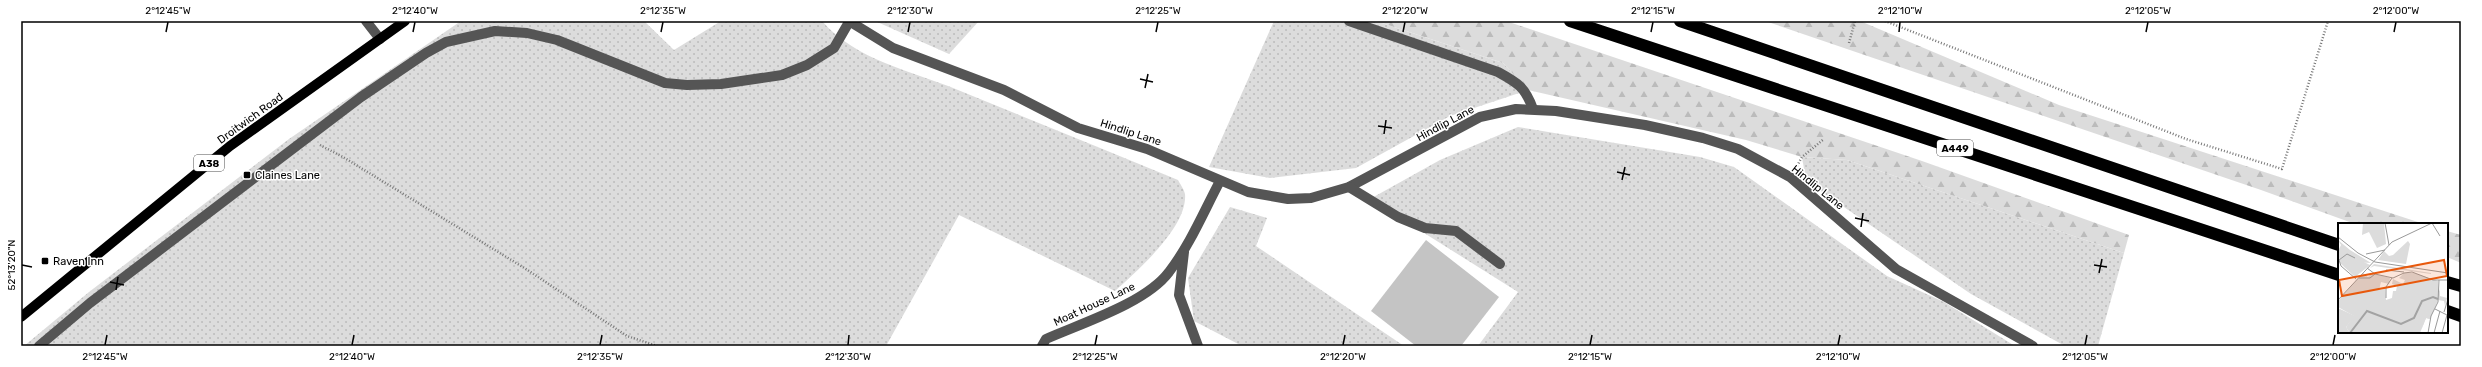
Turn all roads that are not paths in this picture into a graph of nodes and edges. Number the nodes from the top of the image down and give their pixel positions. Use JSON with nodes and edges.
{"nodes":[{"id":1,"x":366,"y":21,"type":"edge"},
{"id":2,"x":405,"y":21,"type":"edge"},
{"id":3,"x":849,"y":21,"type":"edge"},
{"id":4,"x":1349,"y":21,"type":"edge"},
{"id":5,"x":1570,"y":21,"type":"edge"},
{"id":6,"x":1680,"y":21,"type":"edge"},
{"id":7,"x":380,"y":39,"type":"junction"},
{"id":8,"x":1533,"y":109,"type":"junction"},
{"id":9,"x":1220,"y":181,"type":"junction"},
{"id":10,"x":1349,"y":187,"type":"junction"},
{"id":11,"x":2338,"y":245,"type":"edge"},
{"id":12,"x":1184,"y":250,"type":"junction"},
{"id":13,"x":1500,"y":264,"type":"dead end"},
{"id":14,"x":2338,"y":275,"type":"edge"},
{"id":15,"x":2448,"y":282,"type":"edge"},
{"id":16,"x":2461,"y":286,"type":"edge"},
{"id":17,"x":2448,"y":311,"type":"edge"},
{"id":18,"x":2461,"y":316,"type":"edge"},
{"id":19,"x":21,"y":317,"type":"edge"},
{"id":20,"x":39,"y":346,"type":"edge"},
{"id":21,"x":1042,"y":346,"type":"edge"},
{"id":22,"x":1198,"y":346,"type":"edge"},
{"id":23,"x":2033,"y":346,"type":"edge"}],
"edges":[{"from":1,"to":7,"type":"street"},
{"from":2,"to":7,"type":"main road","name":"Droitwich Road","number":"A38"},
{"from":3,"to":9,"type":"street","name":"Hindlip Lane"},
{"from":3,"to":20,"type":"street"},
{"from":4,"to":8,"type":"street"},
{"from":5,"to":14,"type":"highway","number":"A449"},
{"from":6,"to":11,"type":"highway"},
{"from":7,"to":19,"type":"main road","name":"Droitwich Road","number":"A38"},
{"from":8,"to":10,"type":"street","name":"Hindlip Lane"},
{"from":8,"to":23,"type":"street","name":"Hindlip Lane"},
{"from":9,"to":10,"type":"street","name":"Hindlip Lane"},
{"from":9,"to":12,"type":"street","name":"Moat House Lane"},
{"from":10,"to":13,"type":"street"},
{"from":12,"to":21,"type":"street","name":"Moat House Lane"},
{"from":12,"to":22,"type":"street"},
{"from":15,"to":16,"type":"highway"},
{"from":17,"to":18,"type":"highway"}]}
